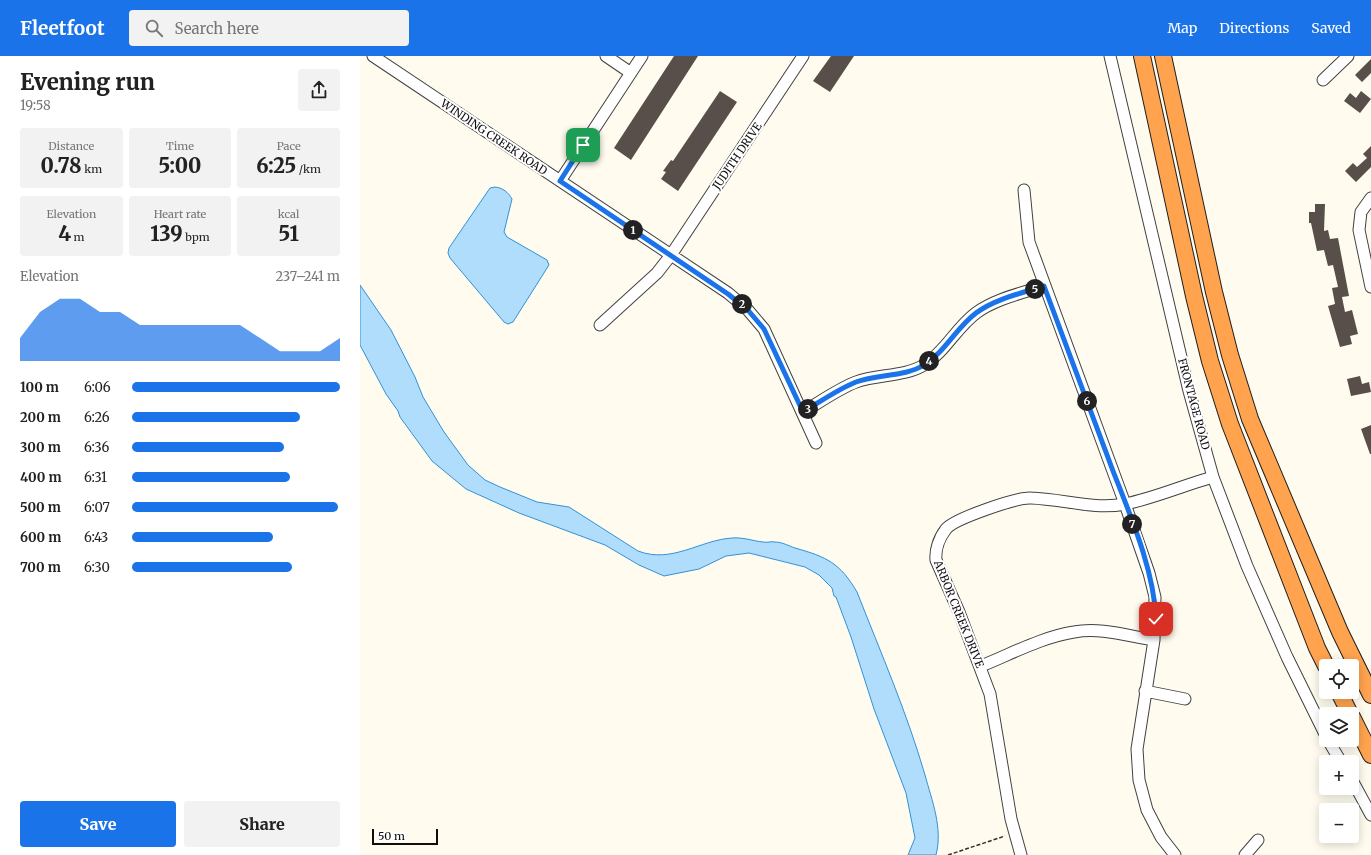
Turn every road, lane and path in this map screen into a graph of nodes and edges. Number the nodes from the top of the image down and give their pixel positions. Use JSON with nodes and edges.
{"nodes":[{"id":1,"x":373,"y":56,"type":"edge"},
{"id":2,"x":606,"y":56,"type":"edge"},
{"id":3,"x":642,"y":56,"type":"edge"},
{"id":4,"x":803,"y":56,"type":"edge"},
{"id":5,"x":1110,"y":56,"type":"edge"},
{"id":6,"x":1142,"y":56,"type":"edge"},
{"id":7,"x":1163,"y":56,"type":"edge"},
{"id":8,"x":1348,"y":56,"type":"edge"},
{"id":9,"x":631,"y":72,"type":"junction"},
{"id":10,"x":1323,"y":80,"type":"dead end"},
{"id":11,"x":560,"y":181,"type":"junction"},
{"id":12,"x":1024,"y":190,"type":"dead end"},
{"id":13,"x":1371,"y":198,"type":"edge"},
{"id":14,"x":670,"y":255,"type":"junction"},
{"id":15,"x":1044,"y":286,"type":"junction"},
{"id":16,"x":1371,"y":287,"type":"edge"},
{"id":17,"x":600,"y":325,"type":"dead end"},
{"id":18,"x":803,"y":412,"type":"junction"},
{"id":19,"x":816,"y":443,"type":"dead end"},
{"id":20,"x":1213,"y":477,"type":"junction"},
{"id":21,"x":1125,"y":504,"type":"junction"},
{"id":22,"x":1154,"y":640,"type":"junction"},
{"id":23,"x":1322,"y":659,"type":"edge"},
{"id":24,"x":981,"y":666,"type":"junction"},
{"id":25,"x":1145,"y":691,"type":"junction"},
{"id":26,"x":1371,"y":695,"type":"edge"},
{"id":27,"x":1185,"y":699,"type":"dead end"},
{"id":28,"x":1319,"y":722,"type":"edge"},
{"id":29,"x":1359,"y":731,"type":"edge"},
{"id":30,"x":1371,"y":756,"type":"edge"},
{"id":31,"x":1359,"y":793,"type":"edge"},
{"id":32,"x":1371,"y":815,"type":"edge"},
{"id":33,"x":1015,"y":833,"type":"junction"},
{"id":34,"x":1258,"y":840,"type":"dead end"},
{"id":35,"x":948,"y":855,"type":"edge"},
{"id":36,"x":1021,"y":855,"type":"edge"},
{"id":37,"x":1175,"y":855,"type":"edge"},
{"id":38,"x":1245,"y":855,"type":"edge"}],
"edges":[{"from":1,"to":11,"type":"street","name":"WINDING CREEK ROAD"},
{"from":2,"to":9,"type":"street"},
{"from":3,"to":9,"type":"street"},
{"from":4,"to":14,"type":"street","name":"JUDITH DRIVE"},
{"from":5,"to":20,"type":"street","name":"FRONTAGE ROAD"},
{"from":6,"to":23,"type":"highway"},
{"from":7,"to":26,"type":"highway"},
{"from":8,"to":10,"type":"street"},
{"from":9,"to":11,"type":"street"},
{"from":11,"to":14,"type":"street","name":"WINDING CREEK ROAD"},
{"from":12,"to":15,"type":"street"},
{"from":13,"to":16,"type":"street"},
{"from":14,"to":17,"type":"street","name":"JUDITH DRIVE"},
{"from":14,"to":18,"type":"street","name":"WINDING CREEK ROAD"},
{"from":15,"to":18,"type":"street"},
{"from":15,"to":21,"type":"street"},
{"from":18,"to":19,"type":"street","name":"WINDING CREEK ROAD"},
{"from":20,"to":21,"type":"street","name":"ARBOR CREEK DRIVE"},
{"from":20,"to":28,"type":"street","name":"FRONTAGE ROAD"},
{"from":21,"to":22,"type":"street"},
{"from":21,"to":24,"type":"street","name":"ARBOR CREEK DRIVE"},
{"from":22,"to":24,"type":"street"},
{"from":22,"to":25,"type":"street"},
{"from":24,"to":33,"type":"street","name":"ARBOR CREEK DRIVE"},
{"from":25,"to":27,"type":"street"},
{"from":25,"to":37,"type":"street"},
{"from":29,"to":30,"type":"highway"},
{"from":31,"to":32,"type":"street"},
{"from":33,"to":35,"type":"path"},
{"from":33,"to":36,"type":"street","name":"ARBOR CREEK DRIVE"},
{"from":34,"to":38,"type":"street"}]}
